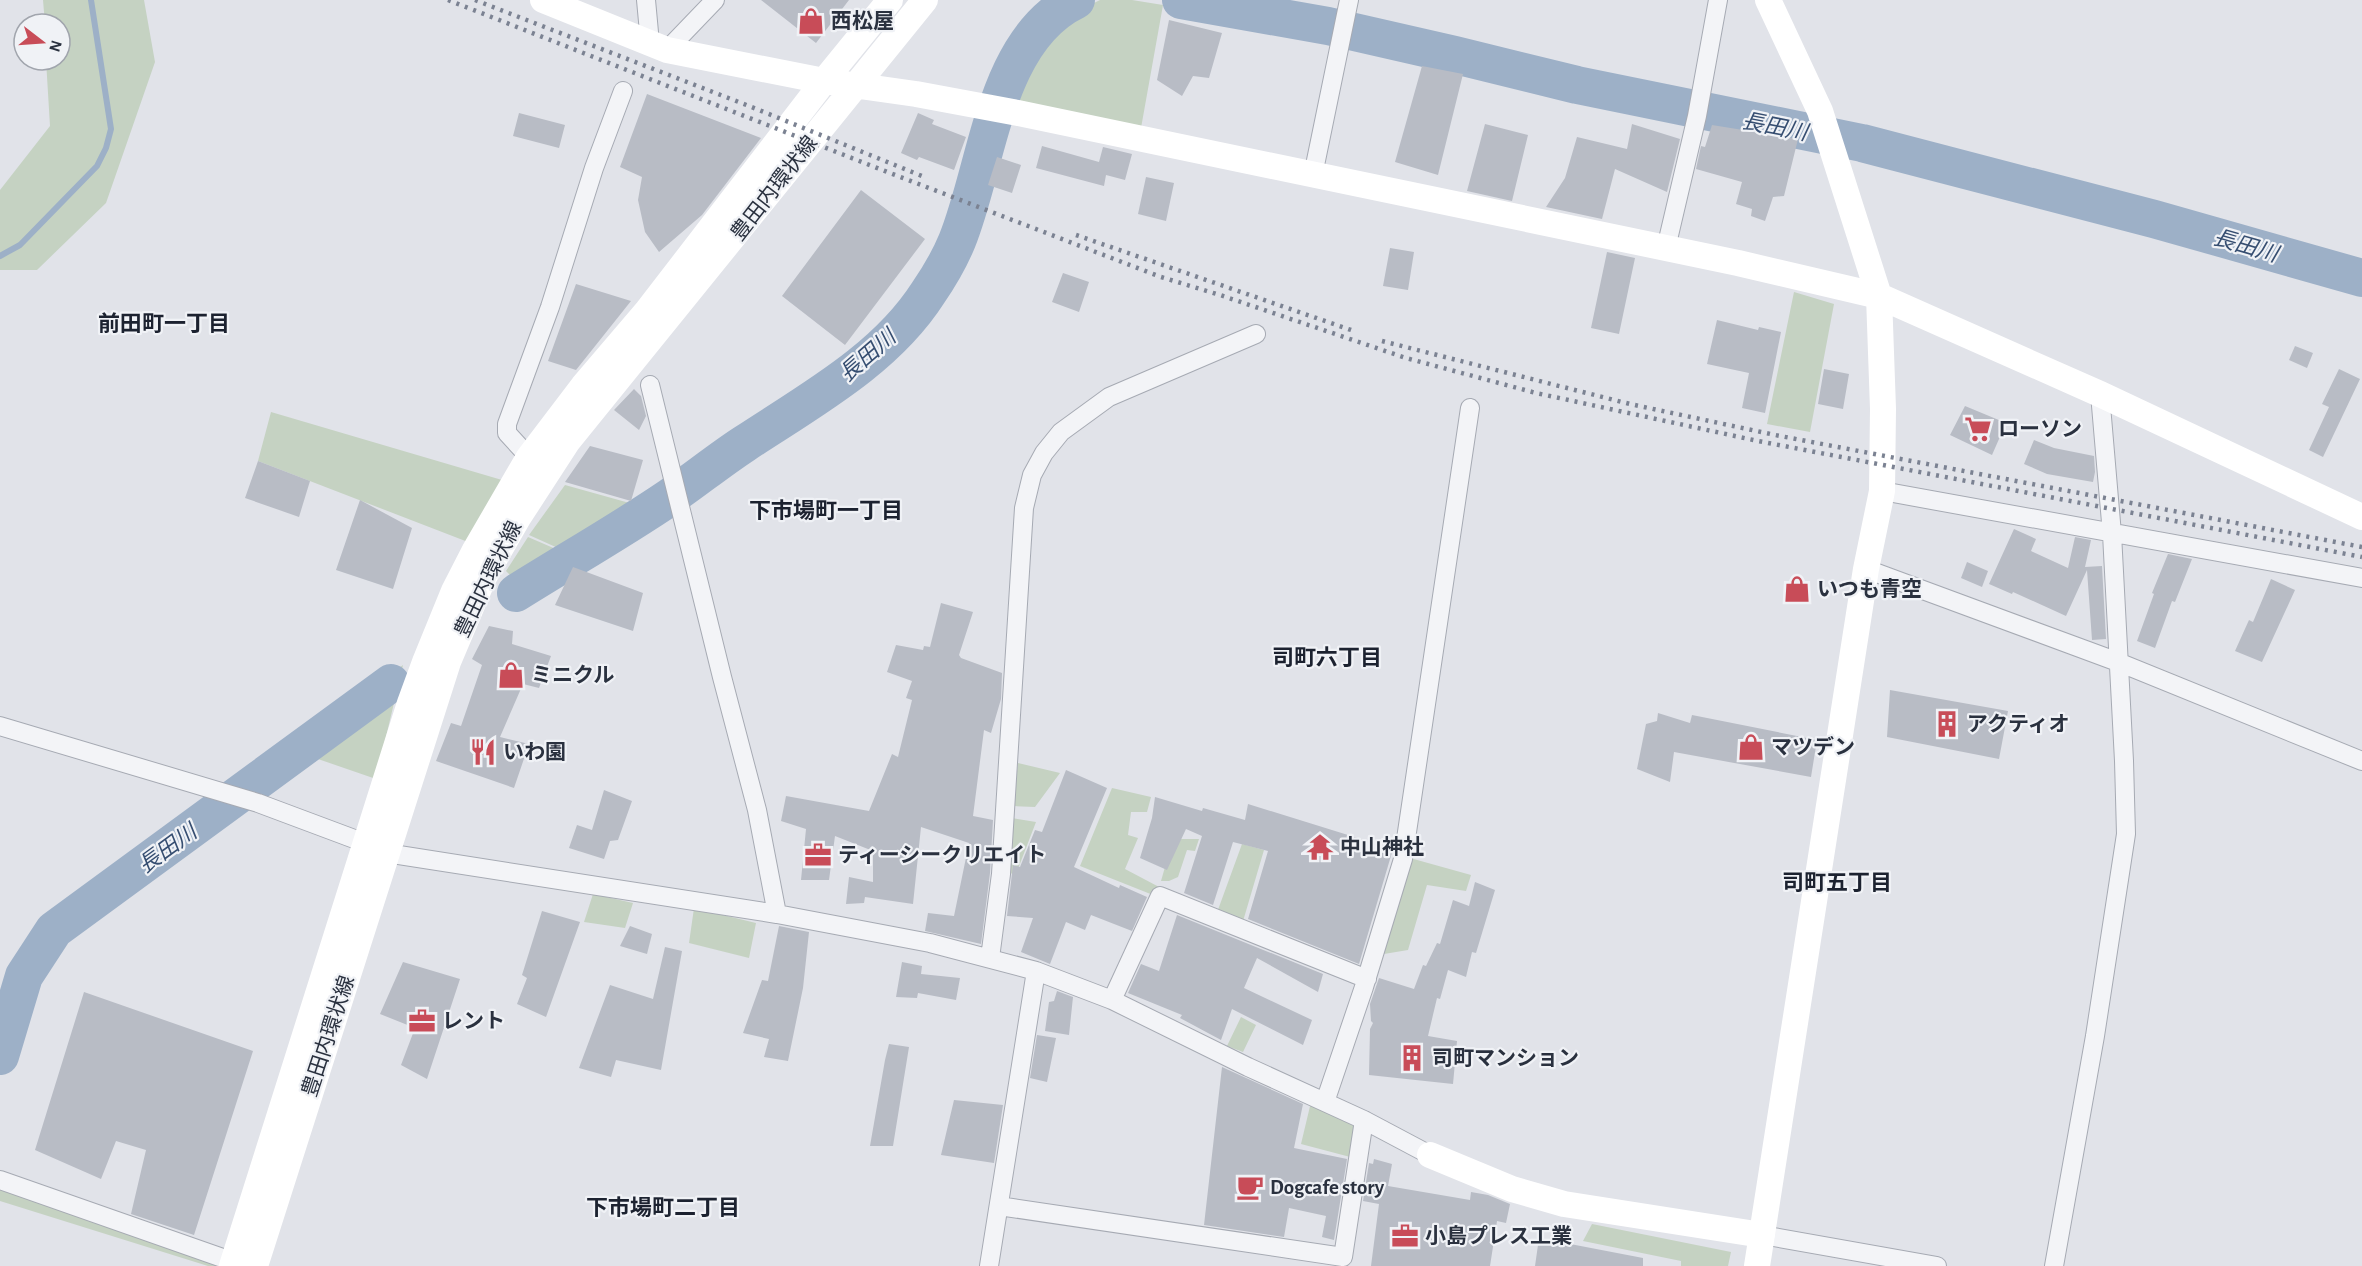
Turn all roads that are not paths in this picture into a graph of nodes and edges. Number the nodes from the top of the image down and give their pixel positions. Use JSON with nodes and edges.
{"nodes":[{"id":1,"x":543,"y":0,"type":"edge"},
{"id":2,"x":645,"y":0,"type":"edge"},
{"id":3,"x":715,"y":0,"type":"edge"},
{"id":4,"x":890,"y":0,"type":"edge"},
{"id":5,"x":925,"y":0,"type":"edge"},
{"id":6,"x":1718,"y":0,"type":"edge"},
{"id":7,"x":1768,"y":0,"type":"edge"},
{"id":8,"x":1347,"y":9,"type":"edge"},
{"id":9,"x":659,"y":46,"type":"junction"},
{"id":10,"x":824,"y":81,"type":"junction"},
{"id":11,"x":855,"y":85,"type":"junction"},
{"id":12,"x":623,"y":91,"type":"dead end"},
{"id":13,"x":1313,"y":175,"type":"junction"},
{"id":14,"x":1666,"y":248,"type":"junction"},
{"id":15,"x":1879,"y":296,"type":"junction"},
{"id":16,"x":1256,"y":334,"type":"dead end"},
{"id":17,"x":650,"y":385,"type":"dead end"},
{"id":18,"x":2100,"y":394,"type":"junction"},
{"id":19,"x":1470,"y":408,"type":"dead end"},
{"id":20,"x":529,"y":457,"type":"junction"},
{"id":21,"x":1882,"y":491,"type":"junction"},
{"id":22,"x":2362,"y":517,"type":"edge"},
{"id":23,"x":2112,"y":534,"type":"junction"},
{"id":24,"x":1866,"y":569,"type":"junction"},
{"id":25,"x":2362,"y":578,"type":"edge"},
{"id":26,"x":2118,"y":662,"type":"junction"},
{"id":27,"x":0,"y":726,"type":"edge"},
{"id":28,"x":2362,"y":761,"type":"edge"},
{"id":29,"x":375,"y":848,"type":"junction"},
{"id":30,"x":777,"y":914,"type":"junction"},
{"id":31,"x":990,"y":958,"type":"junction"},
{"id":32,"x":1036,"y":971,"type":"junction"},
{"id":33,"x":1367,"y":979,"type":"junction"},
{"id":34,"x":1112,"y":1000,"type":"junction"},
{"id":35,"x":1325,"y":1102,"type":"junction"},
{"id":36,"x":1364,"y":1120,"type":"junction"},
{"id":37,"x":1430,"y":1155,"type":"joint"},
{"id":38,"x":0,"y":1180,"type":"edge"},
{"id":39,"x":999,"y":1206,"type":"junction"},
{"id":40,"x":1762,"y":1235,"type":"junction"},
{"id":41,"x":249,"y":1265,"type":"edge"},
{"id":42,"x":989,"y":1266,"type":"edge"},
{"id":43,"x":1757,"y":1266,"type":"edge"},
{"id":44,"x":1937,"y":1266,"type":"edge"},
{"id":45,"x":2054,"y":1266,"type":"edge"}],
"edges":[{"from":1,"to":9,"type":"street"},
{"from":2,"to":9,"type":"street"},
{"from":3,"to":9,"type":"street"},
{"from":4,"to":10,"type":"street","name":"豊田内環状線"},
{"from":5,"to":11,"type":"street","name":"豊田内環状線"},
{"from":6,"to":14,"type":"street"},
{"from":7,"to":15,"type":"street"},
{"from":8,"to":13,"type":"street"},
{"from":9,"to":10,"type":"street"},
{"from":10,"to":11,"type":"street"},
{"from":10,"to":20,"type":"street","name":"豊田内環状線"},
{"from":11,"to":13,"type":"street"},
{"from":11,"to":29,"type":"street","name":"豊田内環状線"},
{"from":12,"to":20,"type":"street"},
{"from":13,"to":14,"type":"street"},
{"from":14,"to":15,"type":"street"},
{"from":15,"to":18,"type":"street"},
{"from":15,"to":21,"type":"street"},
{"from":16,"to":31,"type":"street"},
{"from":17,"to":30,"type":"street"},
{"from":18,"to":22,"type":"street"},
{"from":18,"to":23,"type":"street"},
{"from":19,"to":33,"type":"street"},
{"from":20,"to":29,"type":"street","name":"豊田内環状線"},
{"from":21,"to":23,"type":"street"},
{"from":21,"to":24,"type":"street"},
{"from":23,"to":25,"type":"street"},
{"from":23,"to":26,"type":"street"},
{"from":24,"to":26,"type":"street"},
{"from":24,"to":40,"type":"street"},
{"from":26,"to":28,"type":"street"},
{"from":26,"to":45,"type":"street"},
{"from":27,"to":29,"type":"street"},
{"from":29,"to":30,"type":"street"},
{"from":29,"to":41,"type":"street","name":"豊田内環状線"},
{"from":30,"to":31,"type":"street"},
{"from":31,"to":32,"type":"street"},
{"from":32,"to":34,"type":"street"},
{"from":32,"to":39,"type":"street"},
{"from":33,"to":34,"type":"street"},
{"from":33,"to":35,"type":"street"},
{"from":34,"to":35,"type":"street"},
{"from":35,"to":36,"type":"street"},
{"from":36,"to":37,"type":"street"},
{"from":36,"to":39,"type":"street"},
{"from":37,"to":40,"type":"street"},
{"from":38,"to":41,"type":"street"},
{"from":39,"to":42,"type":"street"},
{"from":40,"to":43,"type":"street"},
{"from":40,"to":44,"type":"street"}]}
